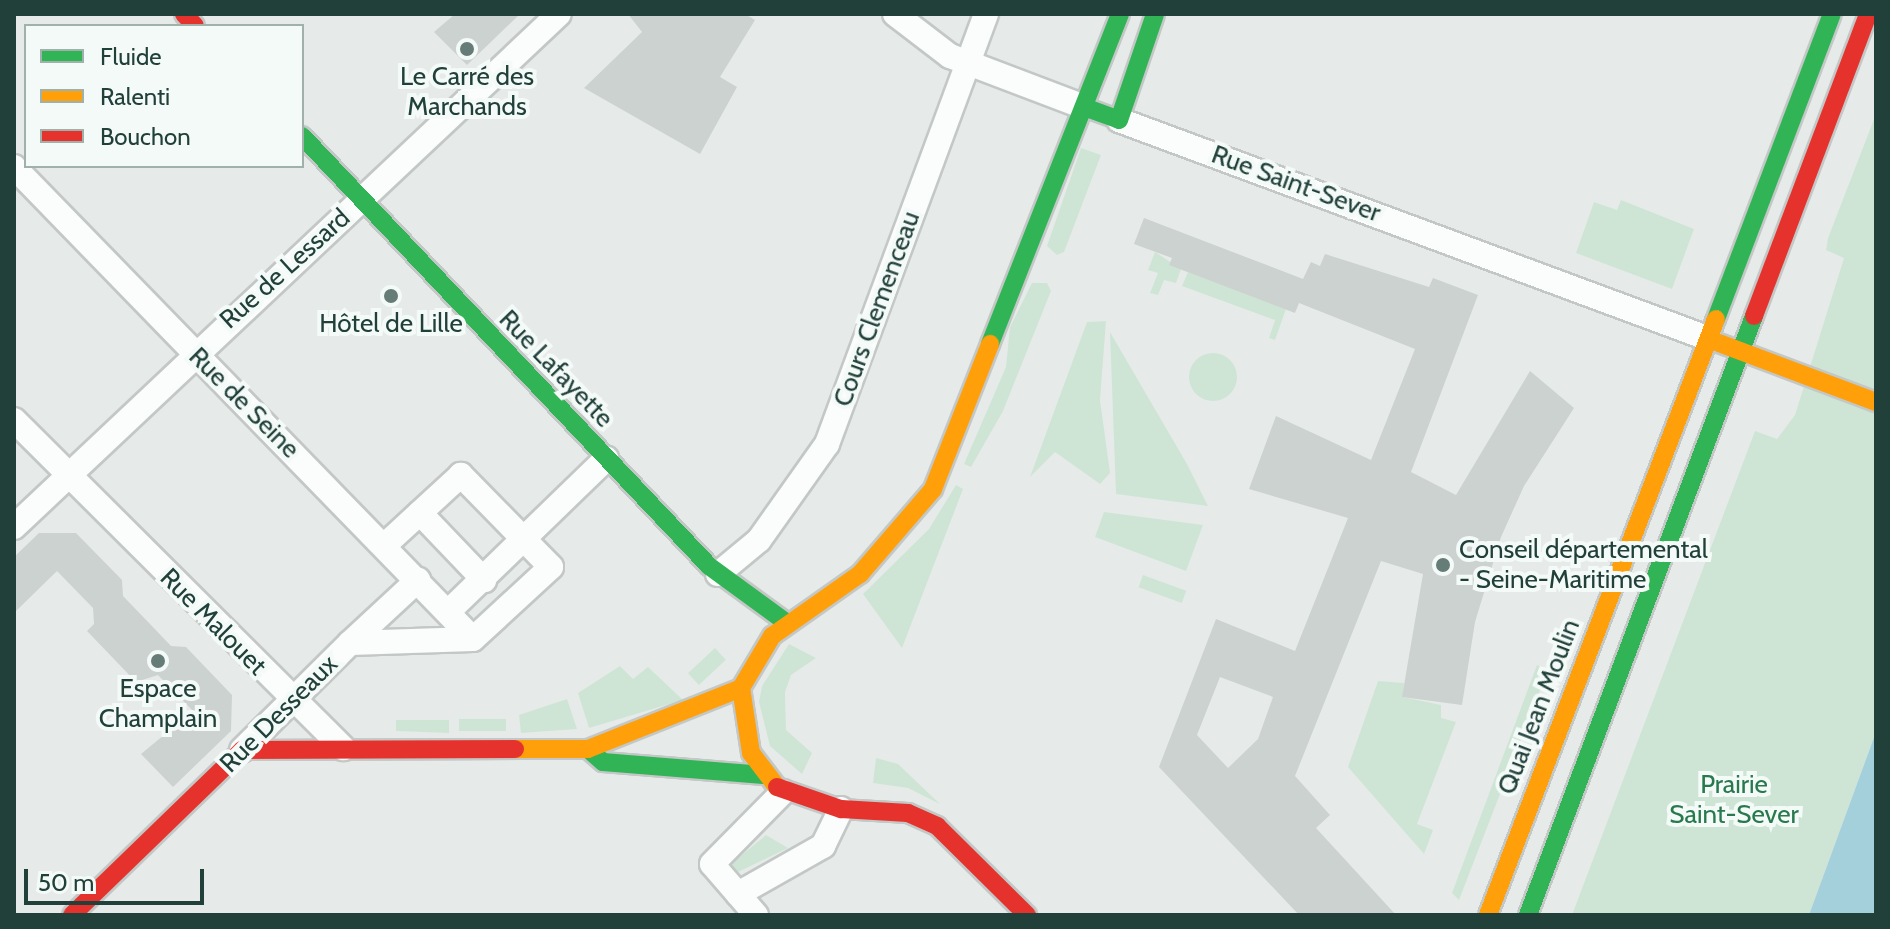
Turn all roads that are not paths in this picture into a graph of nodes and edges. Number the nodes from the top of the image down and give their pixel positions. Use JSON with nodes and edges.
{"nodes":[{"id":1,"x":559,"y":14,"type":"edge"},
{"id":2,"x":895,"y":14,"type":"edge"},
{"id":3,"x":986,"y":14,"type":"edge"},
{"id":4,"x":1120,"y":14,"type":"edge"},
{"id":5,"x":1155,"y":14,"type":"edge"},
{"id":6,"x":1832,"y":14,"type":"edge"},
{"id":7,"x":1868,"y":14,"type":"edge"},
{"id":8,"x":968,"y":63,"type":"junction"},
{"id":9,"x":1084,"y":107,"type":"junction"},
{"id":10,"x":1119,"y":120,"type":"junction"},
{"id":11,"x":304,"y":138,"type":"edge"},
{"id":12,"x":14,"y":167,"type":"edge"},
{"id":13,"x":360,"y":200,"type":"junction"},
{"id":14,"x":1707,"y":338,"type":"junction"},
{"id":15,"x":1740,"y":351,"type":"junction"},
{"id":16,"x":194,"y":352,"type":"junction"},
{"id":17,"x":1876,"y":402,"type":"edge"},
{"id":18,"x":14,"y":420,"type":"edge"},
{"id":19,"x":606,"y":459,"type":"junction"},
{"id":20,"x":67,"y":476,"type":"junction"},
{"id":21,"x":1645,"y":501,"type":"junction"},
{"id":22,"x":420,"y":513,"type":"junction"},
{"id":23,"x":1679,"y":513,"type":"junction"},
{"id":24,"x":14,"y":527,"type":"edge"},
{"id":25,"x":527,"y":541,"type":"junction"},
{"id":26,"x":385,"y":545,"type":"junction"},
{"id":27,"x":718,"y":574,"type":"junction"},
{"id":28,"x":418,"y":580,"type":"junction"},
{"id":29,"x":484,"y":580,"type":"junction"},
{"id":30,"x":449,"y":611,"type":"junction"},
{"id":31,"x":787,"y":623,"type":"junction"},
{"id":32,"x":473,"y":639,"type":"junction"},
{"id":33,"x":350,"y":643,"type":"junction"},
{"id":34,"x":741,"y":688,"type":"junction"},
{"id":35,"x":289,"y":698,"type":"junction"},
{"id":36,"x":343,"y":748,"type":"junction"},
{"id":37,"x":588,"y":749,"type":"junction"},
{"id":38,"x":242,"y":750,"type":"junction"},
{"id":39,"x":763,"y":775,"type":"junction"},
{"id":40,"x":783,"y":792,"type":"junction"},
{"id":41,"x":841,"y":809,"type":"junction"},
{"id":42,"x":738,"y":894,"type":"junction"},
{"id":43,"x":72,"y":915,"type":"edge"},
{"id":44,"x":756,"y":915,"type":"edge"},
{"id":45,"x":1027,"y":915,"type":"edge"},
{"id":46,"x":1488,"y":915,"type":"edge"},
{"id":47,"x":1528,"y":915,"type":"edge"}],
"edges":[{"from":1,"to":13,"type":"street","name":"Rue de Lessard"},
{"from":2,"to":8,"type":"street","name":"Rue Saint-Sever"},
{"from":3,"to":8,"type":"street","name":"Cours Clemenceau"},
{"from":4,"to":9,"type":"street"},
{"from":5,"to":10,"type":"street"},
{"from":6,"to":14,"type":"street","name":"Quai Jean Moulin"},
{"from":7,"to":15,"type":"street"},
{"from":8,"to":9,"type":"street","name":"Rue Saint-Sever"},
{"from":8,"to":27,"type":"street","name":"Cours Clemenceau"},
{"from":9,"to":10,"type":"street","name":"Rue Saint-Sever"},
{"from":9,"to":31,"type":"street"},
{"from":10,"to":14,"type":"street","name":"Rue Saint-Sever"},
{"from":11,"to":13,"type":"street","name":"Rue Lafayette"},
{"from":12,"to":16,"type":"street","name":"Rue de Seine"},
{"from":13,"to":16,"type":"street","name":"Rue de Lessard"},
{"from":13,"to":19,"type":"street","name":"Rue Lafayette"},
{"from":14,"to":15,"type":"street"},
{"from":14,"to":21,"type":"street","name":"Quai Jean Moulin"},
{"from":15,"to":17,"type":"street"},
{"from":15,"to":23,"type":"street"},
{"from":16,"to":20,"type":"street","name":"Rue de Lessard"},
{"from":16,"to":26,"type":"street","name":"Rue de Seine"},
{"from":18,"to":20,"type":"street","name":"Rue Malouet"},
{"from":19,"to":25,"type":"street"},
{"from":19,"to":27,"type":"street","name":"Rue Lafayette"},
{"from":20,"to":24,"type":"street","name":"Rue de Lessard"},
{"from":20,"to":35,"type":"street","name":"Rue Malouet"},
{"from":21,"to":23,"type":"street"},
{"from":21,"to":46,"type":"street","name":"Quai Jean Moulin"},
{"from":22,"to":25,"type":"street"},
{"from":22,"to":26,"type":"street"},
{"from":22,"to":29,"type":"street"},
{"from":23,"to":47,"type":"street"},
{"from":25,"to":29,"type":"street"},
{"from":25,"to":32,"type":"street"},
{"from":26,"to":28,"type":"street","name":"Rue de Seine"},
{"from":27,"to":31,"type":"street","name":"Rue Lafayette"},
{"from":28,"to":30,"type":"street","name":"Rue de Seine"},
{"from":28,"to":33,"type":"street"},
{"from":29,"to":30,"type":"street"},
{"from":30,"to":32,"type":"street","name":"Rue de Seine"},
{"from":31,"to":34,"type":"street"},
{"from":32,"to":33,"type":"street","name":"Rue Desseaux"},
{"from":33,"to":35,"type":"street","name":"Rue Desseaux"},
{"from":34,"to":37,"type":"street"},
{"from":34,"to":39,"type":"street"},
{"from":35,"to":36,"type":"street","name":"Rue Malouet"},
{"from":35,"to":38,"type":"street","name":"Rue Desseaux"},
{"from":36,"to":37,"type":"street"},
{"from":36,"to":38,"type":"street"},
{"from":37,"to":39,"type":"street"},
{"from":38,"to":43,"type":"street","name":"Rue Desseaux"},
{"from":39,"to":40,"type":"street"},
{"from":40,"to":41,"type":"street"},
{"from":40,"to":42,"type":"street"},
{"from":41,"to":42,"type":"street"},
{"from":41,"to":45,"type":"street"},
{"from":42,"to":44,"type":"street"}]}
